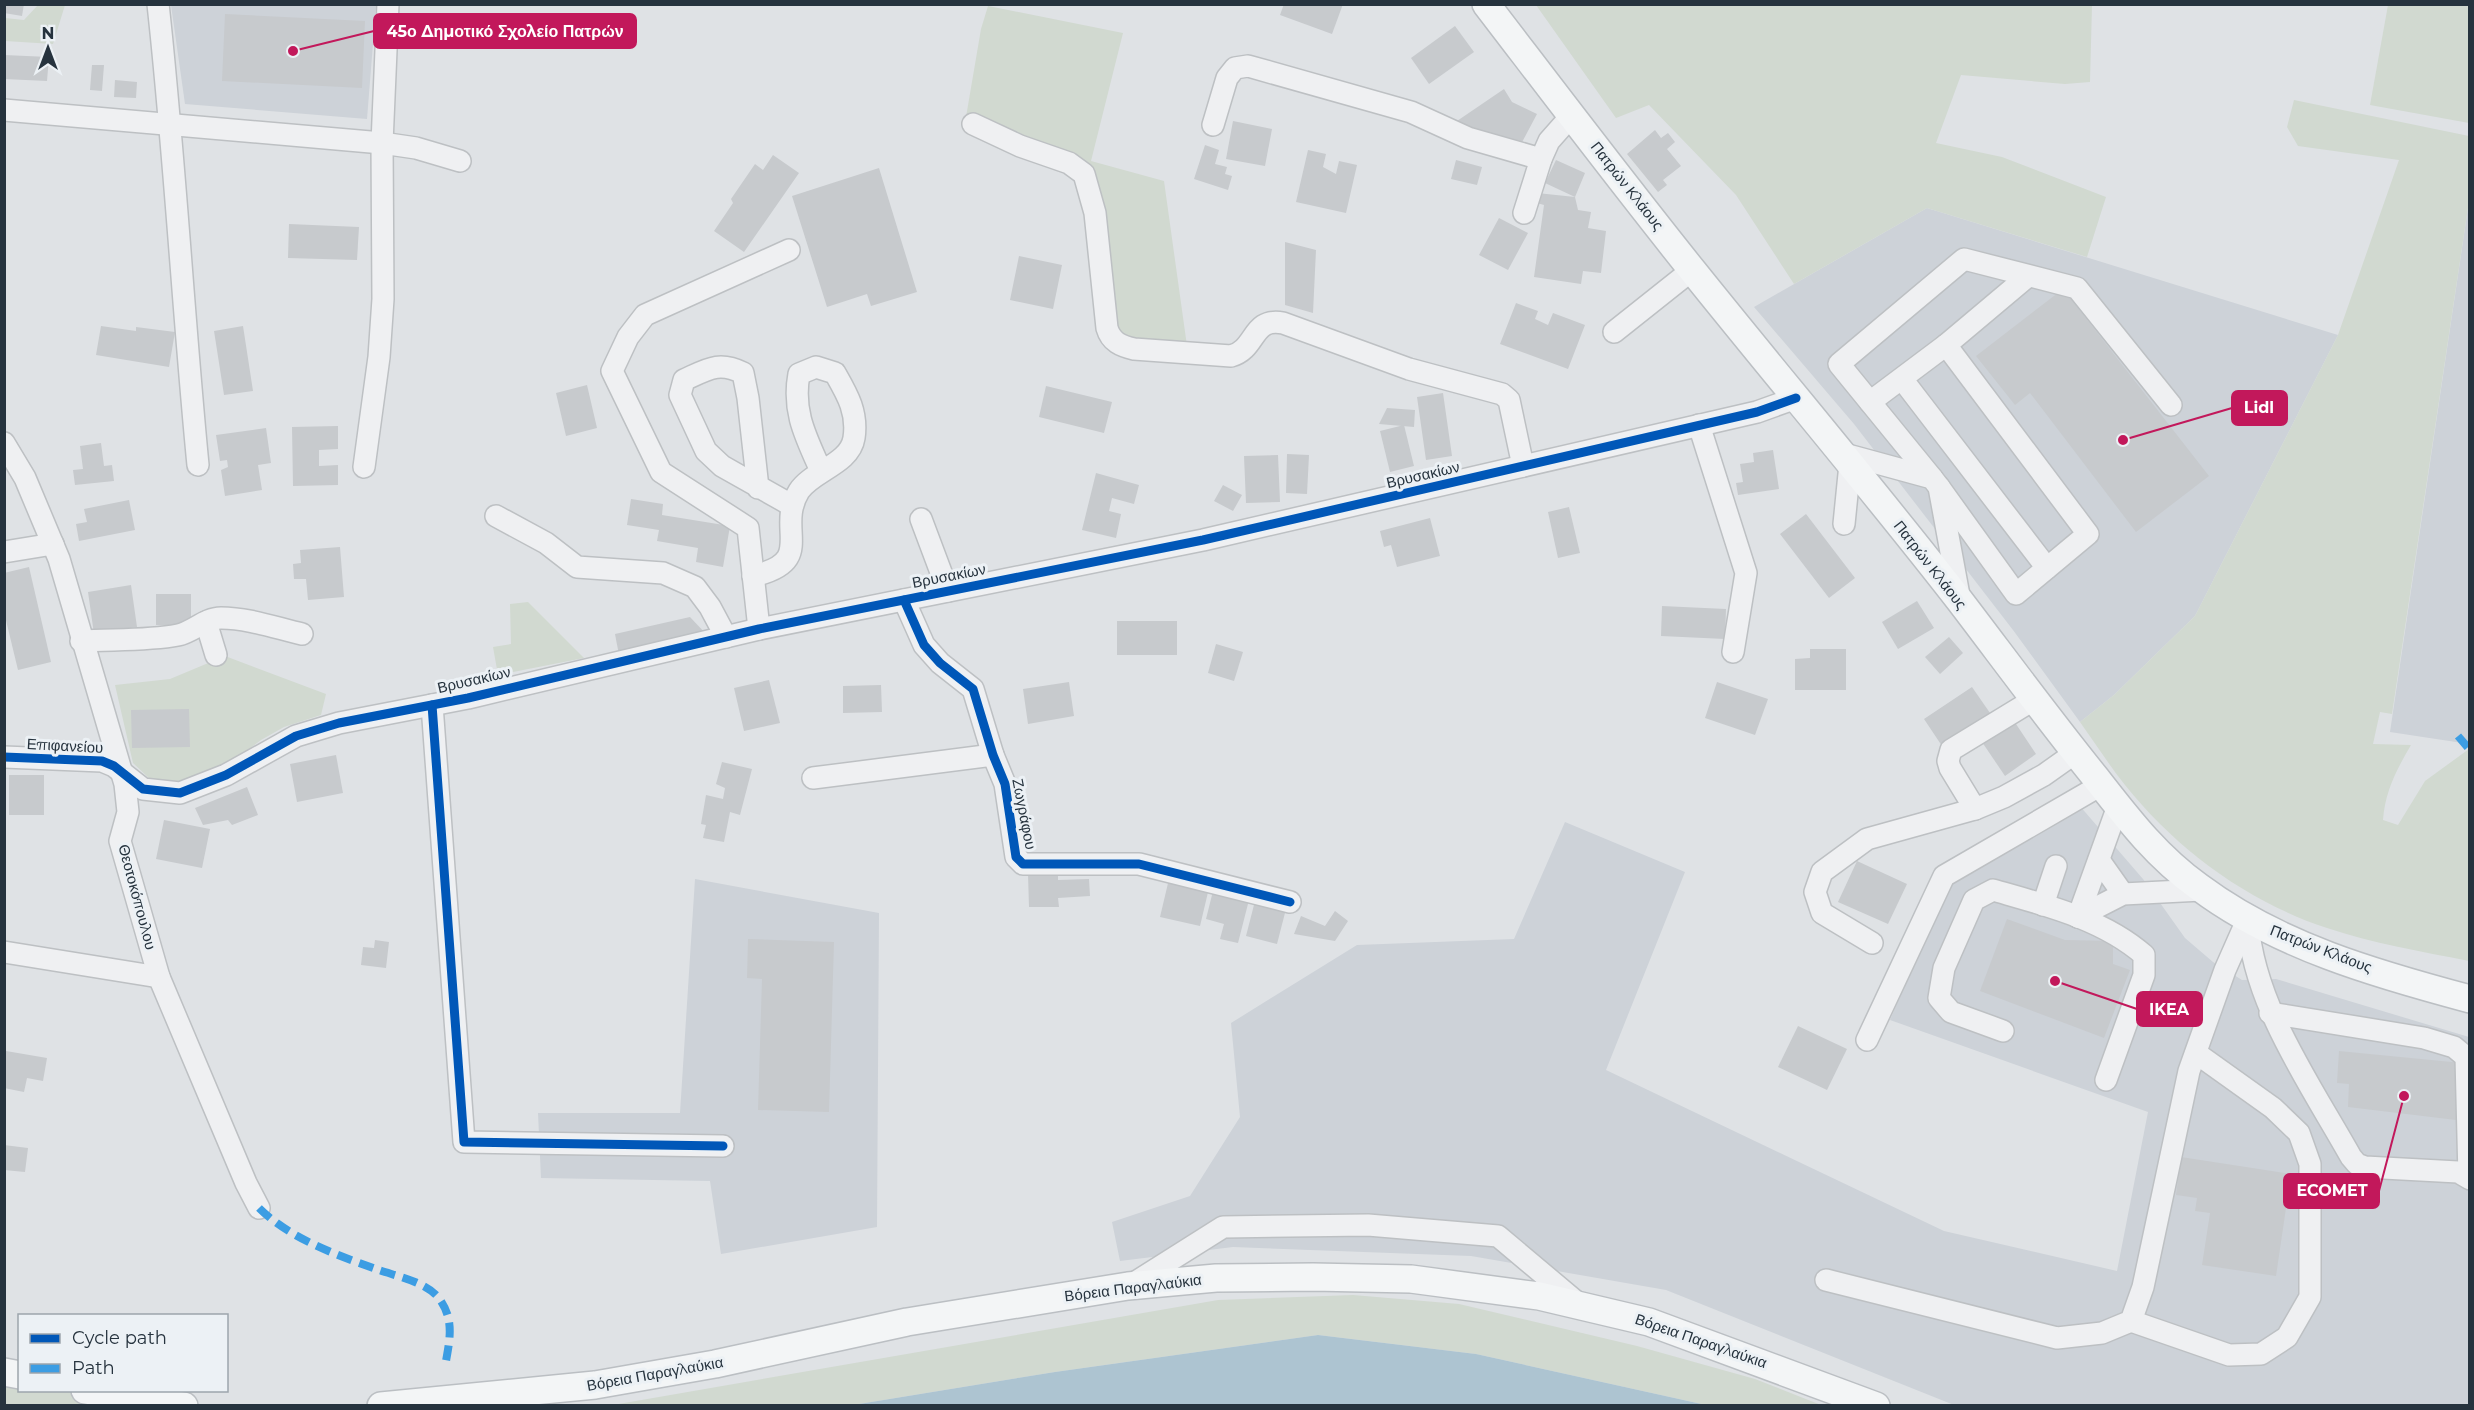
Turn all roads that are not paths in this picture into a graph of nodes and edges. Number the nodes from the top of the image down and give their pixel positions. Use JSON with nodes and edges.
{"nodes":[{"id":1,"x":158,"y":4,"type":"edge"},
{"id":2,"x":388,"y":4,"type":"edge"},
{"id":3,"x":1486,"y":4,"type":"edge"},
{"id":4,"x":4,"y":110,"type":"edge"},
{"id":5,"x":1572,"y":115,"type":"junction"},
{"id":6,"x":170,"y":124,"type":"junction"},
{"id":7,"x":973,"y":124,"type":"dead end"},
{"id":8,"x":1213,"y":125,"type":"dead end"},
{"id":9,"x":382,"y":142,"type":"junction"},
{"id":10,"x":1541,"y":159,"type":"junction"},
{"id":11,"x":460,"y":161,"type":"dead end"},
{"id":12,"x":1524,"y":213,"type":"dead end"},
{"id":13,"x":789,"y":250,"type":"dead end"},
{"id":14,"x":1692,"y":270,"type":"junction"},
{"id":15,"x":2028,"y":276,"type":"junction"},
{"id":16,"x":1614,"y":332,"type":"dead end"},
{"id":17,"x":1946,"y":345,"type":"junction"},
{"id":18,"x":1902,"y":379,"type":"junction"},
{"id":19,"x":1796,"y":398,"type":"junction"},
{"id":20,"x":1870,"y":402,"type":"junction"},
{"id":21,"x":2171,"y":405,"type":"dead end"},
{"id":22,"x":1699,"y":425,"type":"junction"},
{"id":23,"x":4,"y":443,"type":"edge"},
{"id":24,"x":1847,"y":459,"type":"junction"},
{"id":25,"x":198,"y":465,"type":"dead end"},
{"id":26,"x":1523,"y":466,"type":"junction"},
{"id":27,"x":364,"y":467,"type":"dead end"},
{"id":28,"x":821,"y":471,"type":"dead end"},
{"id":29,"x":1936,"y":483,"type":"junction"},
{"id":30,"x":758,"y":488,"type":"junction"},
{"id":31,"x":791,"y":505,"type":"junction"},
{"id":32,"x":496,"y":516,"type":"dead end"},
{"id":33,"x":921,"y":519,"type":"dead end"},
{"id":34,"x":1844,"y":524,"type":"dead end"},
{"id":35,"x":53,"y":544,"type":"junction"},
{"id":36,"x":4,"y":552,"type":"edge"},
{"id":37,"x":2047,"y":568,"type":"junction"},
{"id":38,"x":753,"y":576,"type":"junction"},
{"id":39,"x":948,"y":591,"type":"junction"},
{"id":40,"x":904,"y":600,"type":"junction"},
{"id":41,"x":1960,"y":602,"type":"junction"},
{"id":42,"x":206,"y":622,"type":"junction"},
{"id":43,"x":759,"y":629,"type":"junction"},
{"id":44,"x":302,"y":634,"type":"dead end"},
{"id":45,"x":726,"y":637,"type":"junction"},
{"id":46,"x":81,"y":641,"type":"junction"},
{"id":47,"x":1733,"y":652,"type":"dead end"},
{"id":48,"x":216,"y":655,"type":"dead end"},
{"id":49,"x":2033,"y":700,"type":"junction"},
{"id":50,"x":432,"y":705,"type":"junction"},
{"id":51,"x":2076,"y":753,"type":"junction"},
{"id":52,"x":993,"y":755,"type":"junction"},
{"id":53,"x":4,"y":757,"type":"edge"},
{"id":54,"x":121,"y":771,"type":"junction"},
{"id":55,"x":813,"y":778,"type":"dead end"},
{"id":56,"x":2101,"y":785,"type":"junction"},
{"id":57,"x":2118,"y":806,"type":"junction"},
{"id":58,"x":1975,"y":809,"type":"junction"},
{"id":59,"x":2099,"y":860,"type":"junction"},
{"id":60,"x":2056,"y":866,"type":"dead end"},
{"id":61,"x":2202,"y":890,"type":"junction"},
{"id":62,"x":2123,"y":894,"type":"junction"},
{"id":63,"x":1290,"y":902,"type":"dead end"},
{"id":64,"x":2043,"y":904,"type":"junction"},
{"id":65,"x":2078,"y":917,"type":"junction"},
{"id":66,"x":2248,"y":918,"type":"junction"},
{"id":67,"x":1872,"y":943,"type":"dead end"},
{"id":68,"x":4,"y":952,"type":"edge"},
{"id":69,"x":159,"y":976,"type":"junction"},
{"id":70,"x":2469,"y":999,"type":"edge"},
{"id":71,"x":2270,"y":1013,"type":"junction"},
{"id":72,"x":2003,"y":1031,"type":"dead end"},
{"id":73,"x":1867,"y":1040,"type":"dead end"},
{"id":74,"x":2196,"y":1053,"type":"junction"},
{"id":75,"x":2106,"y":1080,"type":"dead end"},
{"id":76,"x":723,"y":1146,"type":"dead end"},
{"id":77,"x":2469,"y":1178,"type":"edge"},
{"id":78,"x":259,"y":1208,"type":"dead end"},
{"id":79,"x":1826,"y":1280,"type":"dead end"},
{"id":80,"x":1128,"y":1286,"type":"junction"},
{"id":81,"x":1581,"y":1306,"type":"junction"},
{"id":82,"x":2131,"y":1321,"type":"junction"},
{"id":83,"x":97,"y":1392,"type":"edge"},
{"id":84,"x":184,"y":1406,"type":"edge"},
{"id":85,"x":381,"y":1406,"type":"edge"},
{"id":86,"x":1876,"y":1406,"type":"edge"}],
"edges":[{"from":1,"to":6,"type":"street"},
{"from":2,"to":9,"type":"street"},
{"from":3,"to":5,"type":"main road","name":"Πατρών Κλάους"},
{"from":4,"to":6,"type":"street"},
{"from":5,"to":10,"type":"street"},
{"from":5,"to":14,"type":"main road","name":"Πατρών Κλάους"},
{"from":6,"to":9,"type":"street"},
{"from":6,"to":25,"type":"street"},
{"from":7,"to":26,"type":"street"},
{"from":8,"to":10,"type":"street"},
{"from":9,"to":11,"type":"street"},
{"from":9,"to":27,"type":"street"},
{"from":10,"to":12,"type":"street"},
{"from":13,"to":38,"type":"street"},
{"from":14,"to":16,"type":"street"},
{"from":14,"to":19,"type":"main road","name":"Πατρών Κλάους"},
{"from":15,"to":17,"type":"street"},
{"from":15,"to":20,"type":"street"},
{"from":15,"to":21,"type":"street"},
{"from":17,"to":18,"type":"street"},
{"from":17,"to":37,"type":"street"},
{"from":18,"to":20,"type":"street"},
{"from":18,"to":37,"type":"street"},
{"from":19,"to":22,"type":"street","name":"Βρυσακίων"},
{"from":19,"to":24,"type":"main road","name":"Πατρών Κλάους"},
{"from":20,"to":29,"type":"street"},
{"from":22,"to":26,"type":"street","name":"Βρυσακίων"},
{"from":22,"to":47,"type":"street"},
{"from":23,"to":35,"type":"street","name":"Θεοτοκόπουλου"},
{"from":24,"to":29,"type":"street"},
{"from":24,"to":34,"type":"street"},
{"from":24,"to":41,"type":"main road","name":"Πατρών Κλάους"},
{"from":26,"to":39,"type":"street","name":"Βρυσακίων"},
{"from":28,"to":31,"type":"street"},
{"from":29,"to":37,"type":"street"},
{"from":29,"to":41,"type":"street"},
{"from":30,"to":30,"type":"street"},
{"from":30,"to":31,"type":"street"},
{"from":31,"to":38,"type":"street"},
{"from":32,"to":45,"type":"street"},
{"from":33,"to":39,"type":"street"},
{"from":35,"to":36,"type":"street"},
{"from":35,"to":46,"type":"street","name":"Θεοτοκόπουλου"},
{"from":38,"to":43,"type":"street"},
{"from":39,"to":40,"type":"street","name":"Βρυσακίων"},
{"from":40,"to":43,"type":"street","name":"Βρυσακίων"},
{"from":40,"to":52,"type":"street","name":"Ζωγράφου"},
{"from":41,"to":49,"type":"main road","name":"Πατρών Κλάους"},
{"from":42,"to":44,"type":"street"},
{"from":42,"to":46,"type":"street"},
{"from":42,"to":48,"type":"street"},
{"from":43,"to":45,"type":"street","name":"Βρυσακίων"},
{"from":45,"to":50,"type":"street","name":"Βρυσακίων"},
{"from":46,"to":54,"type":"street","name":"Θεοτοκόπουλου"},
{"from":49,"to":51,"type":"main road","name":"Πατρών Κλάους"},
{"from":49,"to":58,"type":"street"},
{"from":50,"to":54,"type":"street","name":"Βρυσακίων"},
{"from":50,"to":76,"type":"street"},
{"from":51,"to":56,"type":"main road","name":"Πατρών Κλάους"},
{"from":51,"to":58,"type":"street"},
{"from":52,"to":55,"type":"street"},
{"from":52,"to":63,"type":"street","name":"Ζωγράφου"},
{"from":53,"to":54,"type":"street","name":"Επιφανείου"},
{"from":54,"to":69,"type":"street","name":"Θεοτοκόπουλου"},
{"from":56,"to":57,"type":"main road","name":"Πατρών Κλάους"},
{"from":56,"to":73,"type":"street"},
{"from":57,"to":59,"type":"street"},
{"from":57,"to":61,"type":"main road","name":"Πατρών Κλάους"},
{"from":58,"to":67,"type":"street"},
{"from":59,"to":62,"type":"street"},
{"from":59,"to":65,"type":"street"},
{"from":60,"to":64,"type":"street"},
{"from":61,"to":62,"type":"street"},
{"from":61,"to":66,"type":"main road","name":"Πατρών Κλάους"},
{"from":62,"to":65,"type":"street"},
{"from":64,"to":65,"type":"street"},
{"from":64,"to":72,"type":"street"},
{"from":65,"to":75,"type":"street"},
{"from":66,"to":70,"type":"main road","name":"Πατρών Κλάους"},
{"from":66,"to":71,"type":"street"},
{"from":66,"to":74,"type":"street"},
{"from":68,"to":69,"type":"street"},
{"from":69,"to":78,"type":"street","name":"Θεοτοκόπουλου"},
{"from":71,"to":77,"type":"street"},
{"from":71,"to":77,"type":"street"},
{"from":74,"to":82,"type":"street"},
{"from":74,"to":82,"type":"street"},
{"from":79,"to":82,"type":"street"},
{"from":80,"to":81,"type":"main road","name":"Βόρεια Παραγλαύκια"},
{"from":80,"to":81,"type":"street"},
{"from":80,"to":85,"type":"main road","name":"Βόρεια Παραγλαύκια"},
{"from":81,"to":86,"type":"main road","name":"Βόρεια Παραγλαύκια"},
{"from":83,"to":84,"type":"main road"}]}
